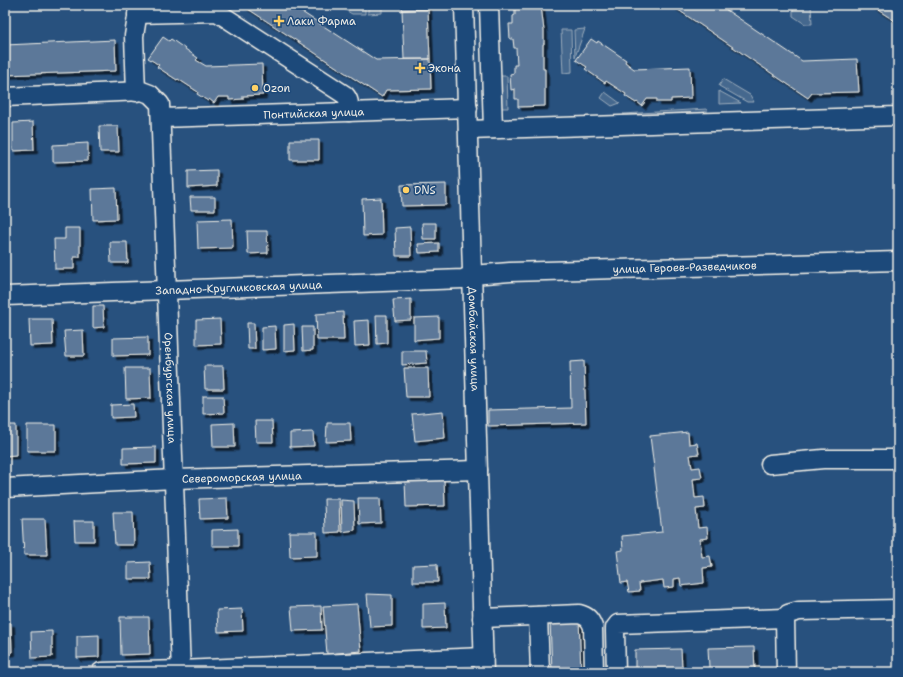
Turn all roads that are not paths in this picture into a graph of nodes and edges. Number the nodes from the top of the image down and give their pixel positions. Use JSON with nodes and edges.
{"nodes":[{"id":1,"x":464,"y":5,"type":"edge"},
{"id":2,"x":489,"y":5,"type":"edge"},
{"id":3,"x":138,"y":9,"type":"edge"},
{"id":4,"x":136,"y":92,"type":"junction"},
{"id":5,"x":5,"y":97,"type":"edge"},
{"id":6,"x":468,"y":108,"type":"junction"},
{"id":7,"x":160,"y":111,"type":"junction"},
{"id":8,"x":349,"y":112,"type":"junction"},
{"id":9,"x":898,"y":116,"type":"edge"},
{"id":10,"x":494,"y":129,"type":"junction"},
{"id":11,"x":468,"y":130,"type":"junction"},
{"id":12,"x":898,"y":261,"type":"edge"},
{"id":13,"x":472,"y":275,"type":"junction"},
{"id":14,"x":167,"y":290,"type":"junction"},
{"id":15,"x":5,"y":296,"type":"edge"},
{"id":16,"x":898,"y":459,"type":"edge"},
{"id":17,"x":770,"y":464,"type":"dead end"},
{"id":18,"x":478,"y":470,"type":"junction"},
{"id":19,"x":174,"y":479,"type":"junction"},
{"id":20,"x":5,"y":488,"type":"edge"},
{"id":21,"x":898,"y":609,"type":"edge"},
{"id":22,"x":538,"y":616,"type":"junction"},
{"id":23,"x":482,"y":618,"type":"junction"},
{"id":24,"x":785,"y":618,"type":"junction"},
{"id":25,"x":484,"y":664,"type":"edge"},
{"id":26,"x":181,"y":671,"type":"edge"},
{"id":27,"x":102,"y":672,"type":"edge"},
{"id":28,"x":540,"y":672,"type":"edge"},
{"id":29,"x":594,"y":672,"type":"edge"},
{"id":30,"x":616,"y":672,"type":"edge"},
{"id":31,"x":786,"y":672,"type":"edge"}],
"edges":[{"from":1,"to":6,"type":"street","name":"Домбайская улица"},
{"from":2,"to":10,"type":"street"},
{"from":3,"to":4,"type":"street"},
{"from":3,"to":8,"type":"street"},
{"from":4,"to":5,"type":"street"},
{"from":4,"to":7,"type":"street"},
{"from":6,"to":8,"type":"street","name":"Понтийская улица"},
{"from":6,"to":11,"type":"street","name":"Домбайская улица"},
{"from":7,"to":8,"type":"street","name":"Понтийская улица"},
{"from":7,"to":14,"type":"street","name":"Оренбургская улица"},
{"from":9,"to":10,"type":"street"},
{"from":10,"to":11,"type":"street"},
{"from":11,"to":13,"type":"street","name":"Домбайская улица"},
{"from":12,"to":13,"type":"street","name":"улица Героев-Разведчиков"},
{"from":13,"to":14,"type":"street","name":"Западно-Кругликовская улица"},
{"from":13,"to":18,"type":"street","name":"Домбайская улица"},
{"from":14,"to":15,"type":"street","name":"Западно-Кругликовская улица"},
{"from":14,"to":19,"type":"street","name":"Оренбургская улица"},
{"from":16,"to":17,"type":"street"},
{"from":18,"to":19,"type":"street","name":"Североморская улица"},
{"from":18,"to":23,"type":"street","name":"Домбайская улица"},
{"from":19,"to":20,"type":"street","name":"Североморская улица"},
{"from":19,"to":26,"type":"street","name":"Оренбургская улица"},
{"from":21,"to":24,"type":"street"},
{"from":22,"to":23,"type":"street"},
{"from":22,"to":28,"type":"street"},
{"from":22,"to":29,"type":"street"},
{"from":23,"to":25,"type":"street","name":"Домбайская улица"},
{"from":24,"to":30,"type":"street"},
{"from":24,"to":31,"type":"street"},
{"from":25,"to":26,"type":"street"},
{"from":26,"to":27,"type":"street"}]}
